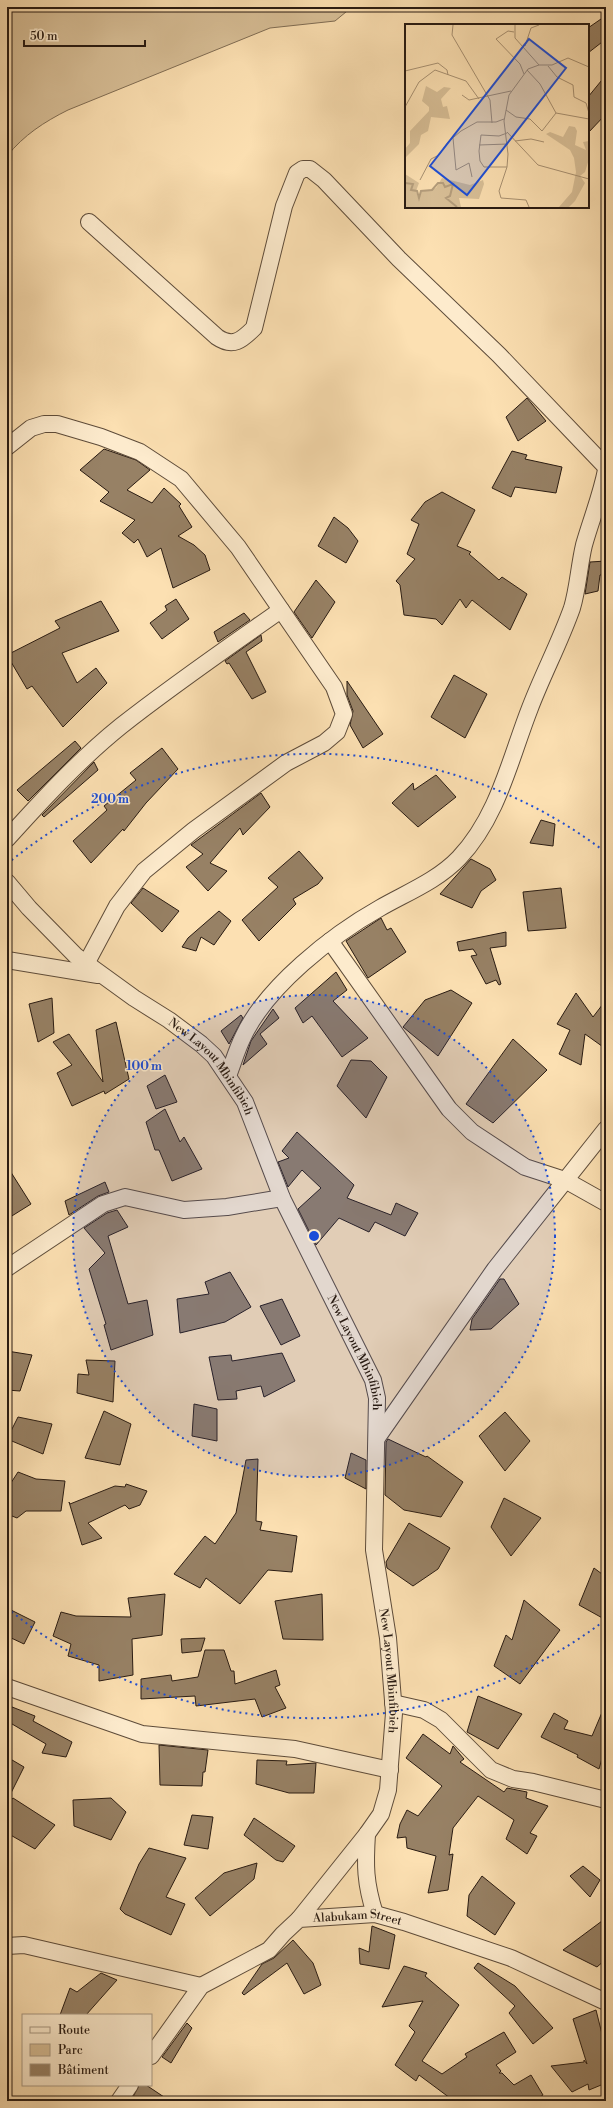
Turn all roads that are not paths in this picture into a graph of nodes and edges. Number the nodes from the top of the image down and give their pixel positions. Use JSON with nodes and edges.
{"nodes":[{"id":1,"x":89,"y":222,"type":"dead end"},
{"id":2,"x":7,"y":447,"type":"edge"},
{"id":3,"x":606,"y":467,"type":"edge"},
{"id":4,"x":606,"y":470,"type":"edge"},
{"id":5,"x":281,"y":610,"type":"junction"},
{"id":6,"x":7,"y":839,"type":"edge"},
{"id":7,"x":7,"y":882,"type":"edge"},
{"id":8,"x":330,"y":941,"type":"junction"},
{"id":9,"x":7,"y":960,"type":"edge"},
{"id":10,"x":86,"y":964,"type":"junction"},
{"id":11,"x":102,"y":975,"type":"junction"},
{"id":12,"x":228,"y":1076,"type":"junction"},
{"id":13,"x":606,"y":1129,"type":"edge"},
{"id":14,"x":565,"y":1180,"type":"junction"},
{"id":15,"x":282,"y":1198,"type":"junction"},
{"id":16,"x":606,"y":1203,"type":"edge"},
{"id":17,"x":7,"y":1268,"type":"edge"},
{"id":18,"x":377,"y":1438,"type":"junction"},
{"id":19,"x":7,"y":1688,"type":"edge"},
{"id":20,"x":393,"y":1704,"type":"junction"},
{"id":21,"x":390,"y":1770,"type":"junction"},
{"id":22,"x":606,"y":1800,"type":"edge"},
{"id":23,"x":367,"y":1834,"type":"junction"},
{"id":24,"x":374,"y":1914,"type":"junction"},
{"id":25,"x":299,"y":1919,"type":"junction"},
{"id":26,"x":7,"y":1946,"type":"edge"},
{"id":27,"x":202,"y":1986,"type":"junction"},
{"id":28,"x":606,"y":2002,"type":"edge"},
{"id":29,"x":152,"y":2055,"type":"edge"},
{"id":30,"x":129,"y":2086,"type":"edge"},
{"id":31,"x":119,"y":2101,"type":"edge"}],
"edges":[{"from":1,"to":3,"type":"street"},
{"from":2,"to":5,"type":"street"},
{"from":4,"to":8,"type":"street"},
{"from":5,"to":6,"type":"street"},
{"from":5,"to":10,"type":"street"},
{"from":7,"to":10,"type":"street","name":"New Layout Mbinfibieh"},
{"from":8,"to":12,"type":"street"},
{"from":8,"to":14,"type":"street"},
{"from":9,"to":11,"type":"street"},
{"from":10,"to":11,"type":"street","name":"New Layout Mbinfibieh"},
{"from":11,"to":12,"type":"street","name":"New Layout Mbinfibieh"},
{"from":12,"to":15,"type":"street","name":"New Layout Mbinfibieh"},
{"from":13,"to":14,"type":"street"},
{"from":14,"to":16,"type":"street"},
{"from":14,"to":18,"type":"street"},
{"from":15,"to":17,"type":"street"},
{"from":15,"to":18,"type":"street","name":"New Layout Mbinfibieh"},
{"from":18,"to":20,"type":"street","name":"New Layout Mbinfibieh"},
{"from":19,"to":21,"type":"street"},
{"from":20,"to":21,"type":"street","name":"New Layout Mbinfibieh"},
{"from":20,"to":22,"type":"street"},
{"from":21,"to":23,"type":"street","name":"New Layout Mbinfibieh"},
{"from":23,"to":24,"type":"street"},
{"from":23,"to":25,"type":"street","name":"New Layout Mbinfibieh"},
{"from":24,"to":25,"type":"street","name":"Alabukam Street"},
{"from":24,"to":28,"type":"street","name":"Alabukam Street"},
{"from":25,"to":27,"type":"street","name":"Alabukam Street"},
{"from":26,"to":27,"type":"street"},
{"from":27,"to":29,"type":"street","name":"Alabukam Street"},
{"from":30,"to":31,"type":"street"}]}
